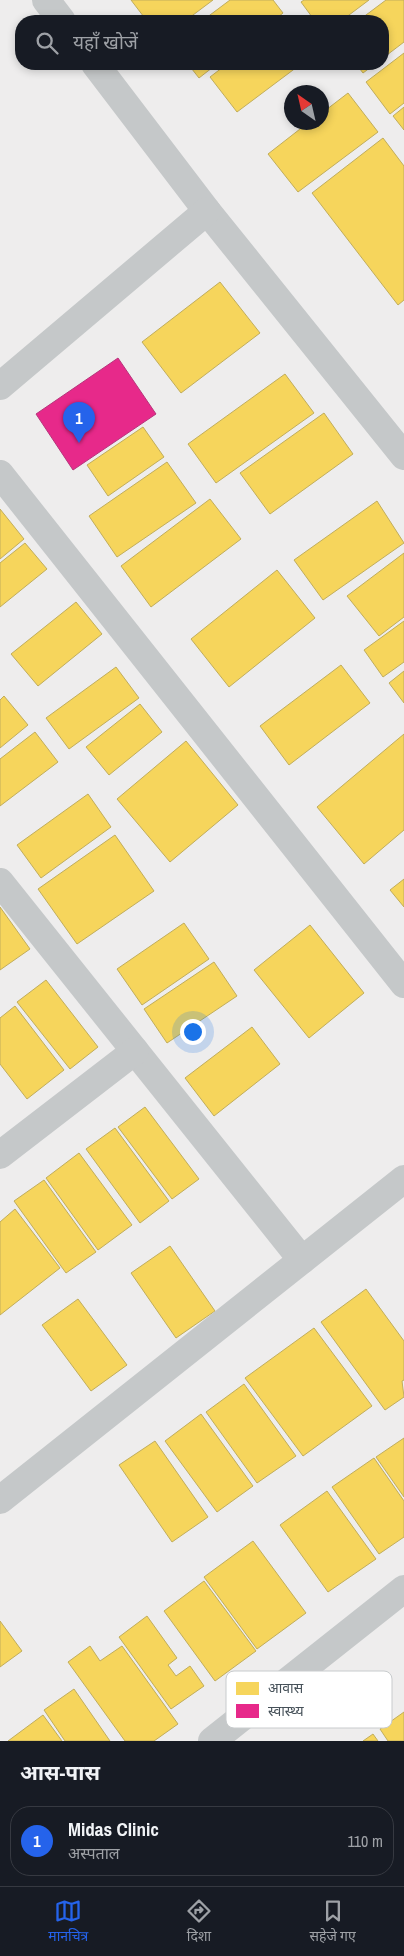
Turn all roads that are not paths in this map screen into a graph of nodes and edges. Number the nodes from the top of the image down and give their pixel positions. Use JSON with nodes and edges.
{"nodes":[{"id":1,"x":46,"y":0,"type":"edge"},
{"id":2,"x":57,"y":15,"type":"edge"},
{"id":3,"x":100,"y":70,"type":"edge"},
{"id":4,"x":207,"y":211,"type":"junction"},
{"id":5,"x":3,"y":377,"type":"edge"},
{"id":6,"x":404,"y":456,"type":"edge"},
{"id":7,"x":0,"y":474,"type":"edge"},
{"id":8,"x":0,"y":882,"type":"edge"},
{"id":9,"x":404,"y":984,"type":"edge"},
{"id":10,"x":134,"y":1051,"type":"junction"},
{"id":11,"x":0,"y":1155,"type":"edge"},
{"id":12,"x":404,"y":1179,"type":"edge"},
{"id":13,"x":302,"y":1260,"type":"junction"},
{"id":14,"x":0,"y":1500,"type":"edge"},
{"id":15,"x":404,"y":1589,"type":"edge"},
{"id":16,"x":300,"y":1671,"type":"edge"},
{"id":17,"x":228,"y":1728,"type":"edge"},
{"id":18,"x":212,"y":1741,"type":"edge"}],
"edges":[{"from":1,"to":2,"type":"street"},
{"from":3,"to":4,"type":"street"},
{"from":4,"to":5,"type":"street"},
{"from":4,"to":6,"type":"street"},
{"from":7,"to":9,"type":"street"},
{"from":8,"to":10,"type":"street"},
{"from":10,"to":11,"type":"street"},
{"from":10,"to":13,"type":"street"},
{"from":12,"to":13,"type":"street"},
{"from":13,"to":14,"type":"street"},
{"from":15,"to":16,"type":"street"},
{"from":17,"to":18,"type":"street"}]}
